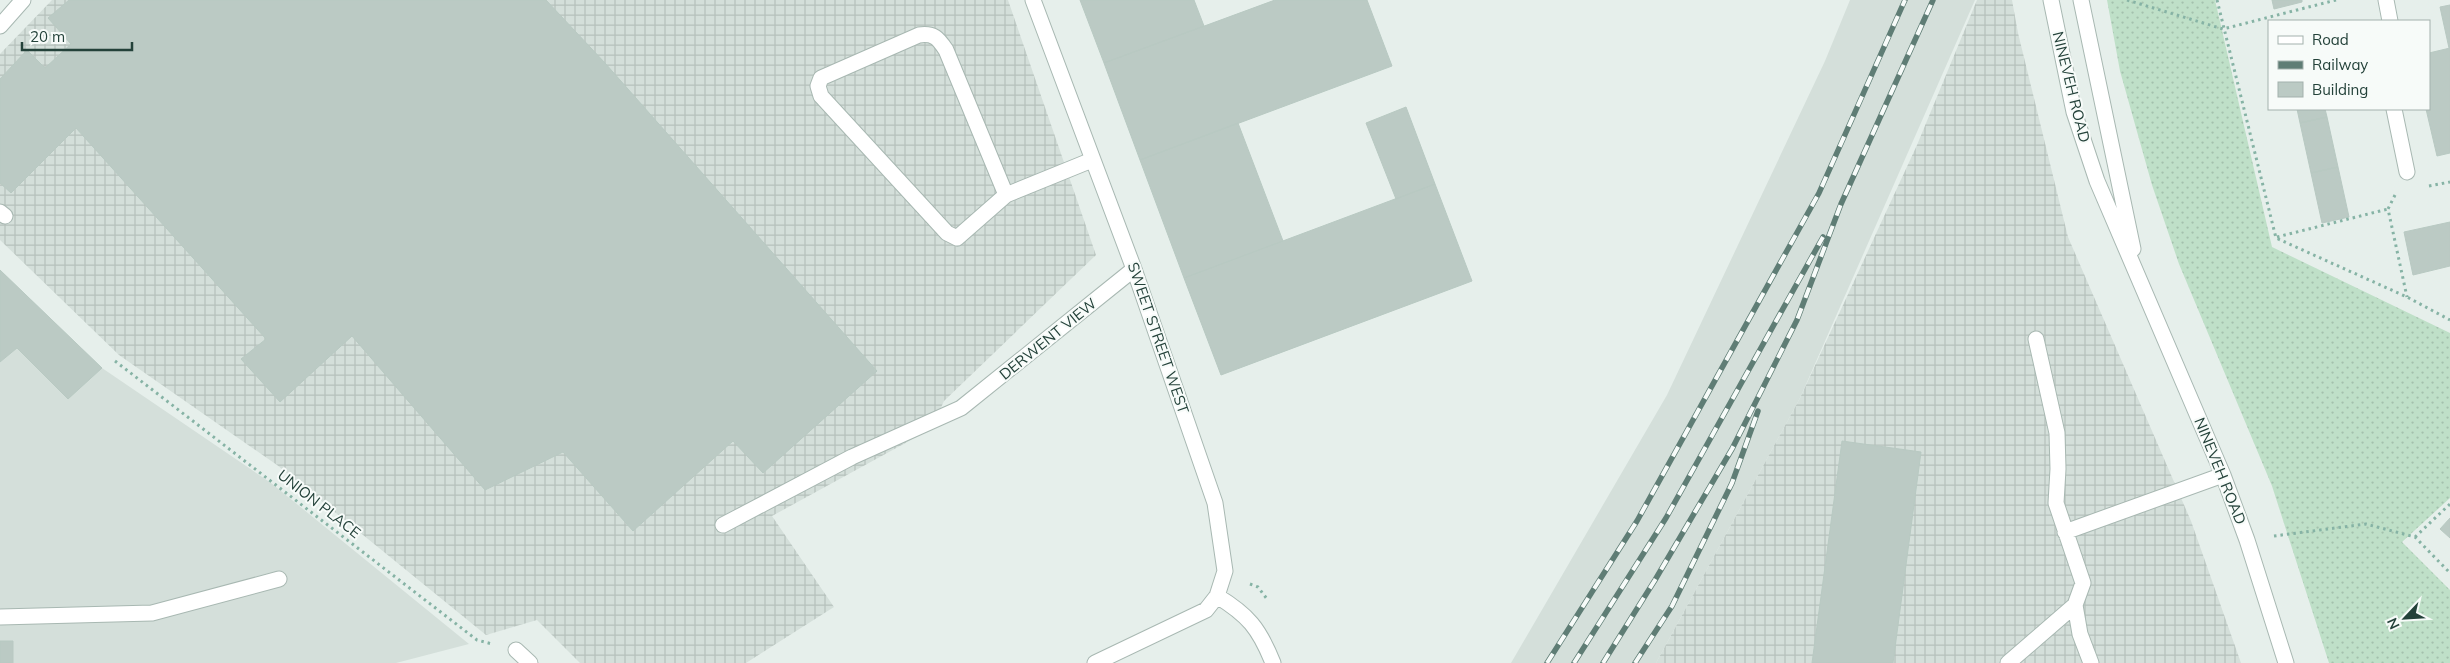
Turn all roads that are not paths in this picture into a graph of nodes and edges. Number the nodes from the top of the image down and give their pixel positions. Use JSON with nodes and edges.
{"nodes":[{"id":1,"x":22,"y":0,"type":"edge"},
{"id":2,"x":1033,"y":0,"type":"edge"},
{"id":3,"x":2051,"y":0,"type":"edge"},
{"id":4,"x":2386,"y":0,"type":"edge"},
{"id":5,"x":2082,"y":5,"type":"edge"},
{"id":6,"x":2390,"y":20,"type":"edge"},
{"id":7,"x":0,"y":26,"type":"edge"},
{"id":8,"x":2394,"y":110,"type":"edge"},
{"id":9,"x":1092,"y":160,"type":"junction"},
{"id":10,"x":2407,"y":172,"type":"road end"},
{"id":11,"x":1006,"y":195,"type":"junction"},
{"id":12,"x":1134,"y":269,"type":"junction"},
{"id":13,"x":2140,"y":285,"type":"junction"},
{"id":14,"x":2036,"y":339,"type":"dead end"},
{"id":15,"x":2223,"y":475,"type":"junction"},
{"id":16,"x":723,"y":524,"type":"dead end"},
{"id":17,"x":2065,"y":532,"type":"junction"},
{"id":18,"x":279,"y":579,"type":"dead end"},
{"id":19,"x":1216,"y":596,"type":"junction"},
{"id":20,"x":2075,"y":605,"type":"junction"},
{"id":21,"x":0,"y":617,"type":"edge"},
{"id":22,"x":516,"y":650,"type":"road end"},
{"id":23,"x":530,"y":663,"type":"edge"},
{"id":24,"x":1095,"y":663,"type":"edge"},
{"id":25,"x":1273,"y":663,"type":"edge"},
{"id":26,"x":2008,"y":663,"type":"edge"},
{"id":27,"x":2091,"y":663,"type":"edge"},
{"id":28,"x":2286,"y":663,"type":"edge"}],
"edges":[{"from":1,"to":7,"type":"street"},
{"from":2,"to":9,"type":"street","name":"SWEET STREET WEST"},
{"from":3,"to":13,"type":"street","name":"NINEVEH ROAD"},
{"from":4,"to":6,"type":"street"},
{"from":5,"to":13,"type":"street","name":"NINEVEH ROAD"},
{"from":8,"to":10,"type":"street"},
{"from":9,"to":11,"type":"street"},
{"from":9,"to":12,"type":"street","name":"SWEET STREET WEST"},
{"from":11,"to":11,"type":"street"},
{"from":12,"to":16,"type":"street","name":"DERWENT VIEW"},
{"from":12,"to":19,"type":"street","name":"SWEET STREET WEST"},
{"from":13,"to":15,"type":"street","name":"NINEVEH ROAD"},
{"from":14,"to":17,"type":"street"},
{"from":15,"to":17,"type":"street"},
{"from":15,"to":28,"type":"street","name":"NINEVEH ROAD"},
{"from":17,"to":20,"type":"street"},
{"from":18,"to":21,"type":"street"},
{"from":19,"to":24,"type":"street"},
{"from":19,"to":25,"type":"street"},
{"from":20,"to":26,"type":"street"},
{"from":20,"to":27,"type":"street"},
{"from":22,"to":23,"type":"street"}]}
